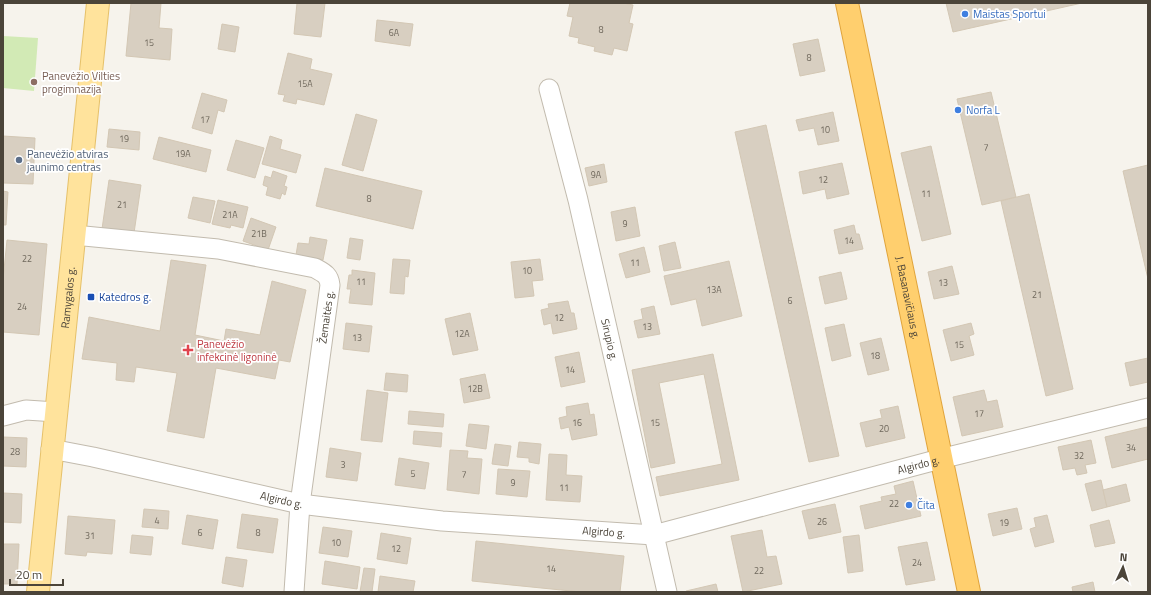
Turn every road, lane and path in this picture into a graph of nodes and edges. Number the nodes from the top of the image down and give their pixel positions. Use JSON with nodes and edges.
{"nodes":[{"id":1,"x":98,"y":3,"type":"edge"},
{"id":2,"x":847,"y":3,"type":"edge"},
{"id":3,"x":548,"y":89,"type":"dead end"},
{"id":4,"x":74,"y":236,"type":"junction"},
{"id":5,"x":1148,"y":408,"type":"edge"},
{"id":6,"x":56,"y":412,"type":"junction"},
{"id":7,"x":3,"y":416,"type":"edge"},
{"id":8,"x":51,"y":449,"type":"junction"},
{"id":9,"x":940,"y":458,"type":"junction"},
{"id":10,"x":300,"y":504,"type":"junction"},
{"id":11,"x":654,"y":535,"type":"junction"},
{"id":12,"x":38,"y":592,"type":"edge"},
{"id":13,"x":294,"y":592,"type":"edge"},
{"id":14,"x":668,"y":592,"type":"edge"},
{"id":15,"x":969,"y":592,"type":"edge"}],
"edges":[{"from":1,"to":4,"type":"main road","name":"Ramygalos g."},
{"from":2,"to":9,"type":"highway","name":"J. Basanavičiaus g."},
{"from":3,"to":11,"type":"street","name":"Sirupio g."},
{"from":4,"to":6,"type":"main road","name":"Ramygalos g."},
{"from":4,"to":10,"type":"street","name":"Žemaitės g."},
{"from":5,"to":9,"type":"street","name":"Algirdo g."},
{"from":6,"to":7,"type":"street"},
{"from":6,"to":8,"type":"main road","name":"Ramygalos g."},
{"from":8,"to":10,"type":"street","name":"Algirdo g."},
{"from":8,"to":12,"type":"main road","name":"Ramygalos g."},
{"from":9,"to":11,"type":"street","name":"Algirdo g."},
{"from":9,"to":15,"type":"highway","name":"J. Basanavičiaus g."},
{"from":10,"to":11,"type":"street","name":"Algirdo g."},
{"from":10,"to":13,"type":"street","name":"Žemaitės g."},
{"from":11,"to":14,"type":"street","name":"Sirupio g."}]}
